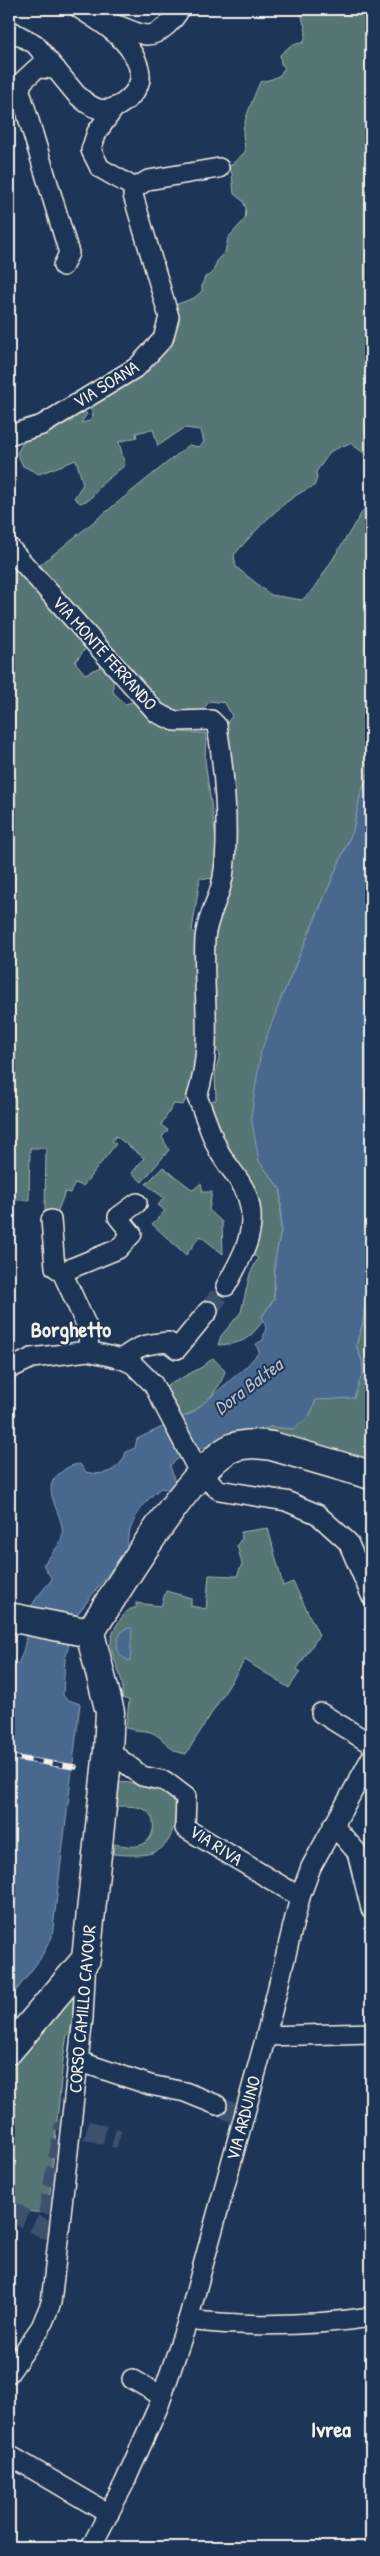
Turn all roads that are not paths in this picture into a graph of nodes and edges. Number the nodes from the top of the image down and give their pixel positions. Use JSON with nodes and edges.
{"nodes":[{"id":1,"x":80,"y":9,"type":"edge"},
{"id":2,"x":180,"y":9,"type":"edge"},
{"id":3,"x":101,"y":22,"type":"junction"},
{"id":4,"x":9,"y":30,"type":"edge"},
{"id":5,"x":56,"y":69,"type":"junction"},
{"id":6,"x":115,"y":107,"type":"junction"},
{"id":7,"x":219,"y":168,"type":"dead end"},
{"id":8,"x":135,"y":188,"type":"junction"},
{"id":9,"x":63,"y":266,"type":"dead end"},
{"id":10,"x":9,"y":435,"type":"edge"},
{"id":11,"x":9,"y":546,"type":"edge"},
{"id":12,"x":138,"y":1203,"type":"dead end"},
{"id":13,"x":50,"y":1220,"type":"dead end"},
{"id":14,"x":62,"y":1272,"type":"junction"},
{"id":15,"x":226,"y":1286,"type":"tunnel mouth"},
{"id":16,"x":208,"y":1311,"type":"tunnel mouth"},
{"id":17,"x":88,"y":1351,"type":"junction"},
{"id":18,"x":122,"y":1359,"type":"junction"},
{"id":19,"x":9,"y":1369,"type":"edge"},
{"id":20,"x":197,"y":1468,"type":"junction"},
{"id":21,"x":371,"y":1475,"type":"edge"},
{"id":22,"x":371,"y":1595,"type":"edge"},
{"id":23,"x":14,"y":1618,"type":"edge"},
{"id":24,"x":84,"y":1633,"type":"junction"},
{"id":25,"x":321,"y":1712,"type":"dead end"},
{"id":26,"x":371,"y":1744,"type":"edge"},
{"id":27,"x":108,"y":1750,"type":"junction"},
{"id":28,"x":371,"y":1758,"type":"edge"},
{"id":29,"x":333,"y":1825,"type":"junction"},
{"id":30,"x":300,"y":1897,"type":"junction"},
{"id":31,"x":371,"y":1909,"type":"edge"},
{"id":32,"x":86,"y":1959,"type":"junction"},
{"id":33,"x":371,"y":2033,"type":"edge"},
{"id":34,"x":266,"y":2036,"type":"junction"},
{"id":35,"x":9,"y":2050,"type":"edge"},
{"id":36,"x":78,"y":2061,"type":"junction"},
{"id":37,"x":217,"y":2105,"type":"tunnel mouth"},
{"id":38,"x":371,"y":2317,"type":"edge"},
{"id":39,"x":188,"y":2320,"type":"junction"},
{"id":40,"x":9,"y":2373,"type":"edge"},
{"id":41,"x":132,"y":2380,"type":"dead end"},
{"id":42,"x":162,"y":2396,"type":"junction"},
{"id":43,"x":11,"y":2462,"type":"edge"},
{"id":44,"x":109,"y":2514,"type":"junction"},
{"id":45,"x":91,"y":2547,"type":"edge"}],
"edges":[{"from":1,"to":3,"type":"street"},
{"from":2,"to":3,"type":"street"},
{"from":3,"to":6,"type":"street"},
{"from":4,"to":5,"type":"street"},
{"from":5,"to":6,"type":"street"},
{"from":5,"to":9,"type":"street"},
{"from":6,"to":8,"type":"street"},
{"from":7,"to":8,"type":"street"},
{"from":8,"to":10,"type":"street","name":"VIA SOANA"},
{"from":11,"to":15,"type":"street","name":"VIA MONTE FERRANDO"},
{"from":12,"to":14,"type":"street"},
{"from":13,"to":14,"type":"street"},
{"from":14,"to":17,"type":"street"},
{"from":16,"to":18,"type":"street"},
{"from":17,"to":18,"type":"street"},
{"from":17,"to":19,"type":"street"},
{"from":18,"to":20,"type":"street"},
{"from":20,"to":21,"type":"main road"},
{"from":20,"to":22,"type":"street"},
{"from":20,"to":24,"type":"main road"},
{"from":23,"to":24,"type":"main road"},
{"from":24,"to":27,"type":"main road","name":"CORSO CAMILLO CAVOUR"},
{"from":25,"to":26,"type":"street"},
{"from":27,"to":30,"type":"street","name":"VIA RIVA"},
{"from":27,"to":32,"type":"main road","name":"CORSO CAMILLO CAVOUR"},
{"from":28,"to":29,"type":"street","name":"VIA ARDUINO"},
{"from":29,"to":30,"type":"street","name":"VIA ARDUINO"},
{"from":29,"to":31,"type":"street"},
{"from":30,"to":34,"type":"street","name":"VIA ARDUINO"},
{"from":32,"to":35,"type":"main road"},
{"from":32,"to":36,"type":"street","name":"CORSO CAMILLO CAVOUR"},
{"from":33,"to":34,"type":"street"},
{"from":34,"to":39,"type":"street","name":"VIA ARDUINO"},
{"from":36,"to":37,"type":"street"},
{"from":36,"to":40,"type":"street","name":"CORSO CAMILLO CAVOUR"},
{"from":38,"to":39,"type":"street"},
{"from":39,"to":42,"type":"street","name":"VIA ARDUINO"},
{"from":41,"to":42,"type":"street"},
{"from":42,"to":44,"type":"street","name":"VIA ARDUINO"},
{"from":43,"to":44,"type":"street"},
{"from":44,"to":45,"type":"street","name":"VIA ARDUINO"}]}
